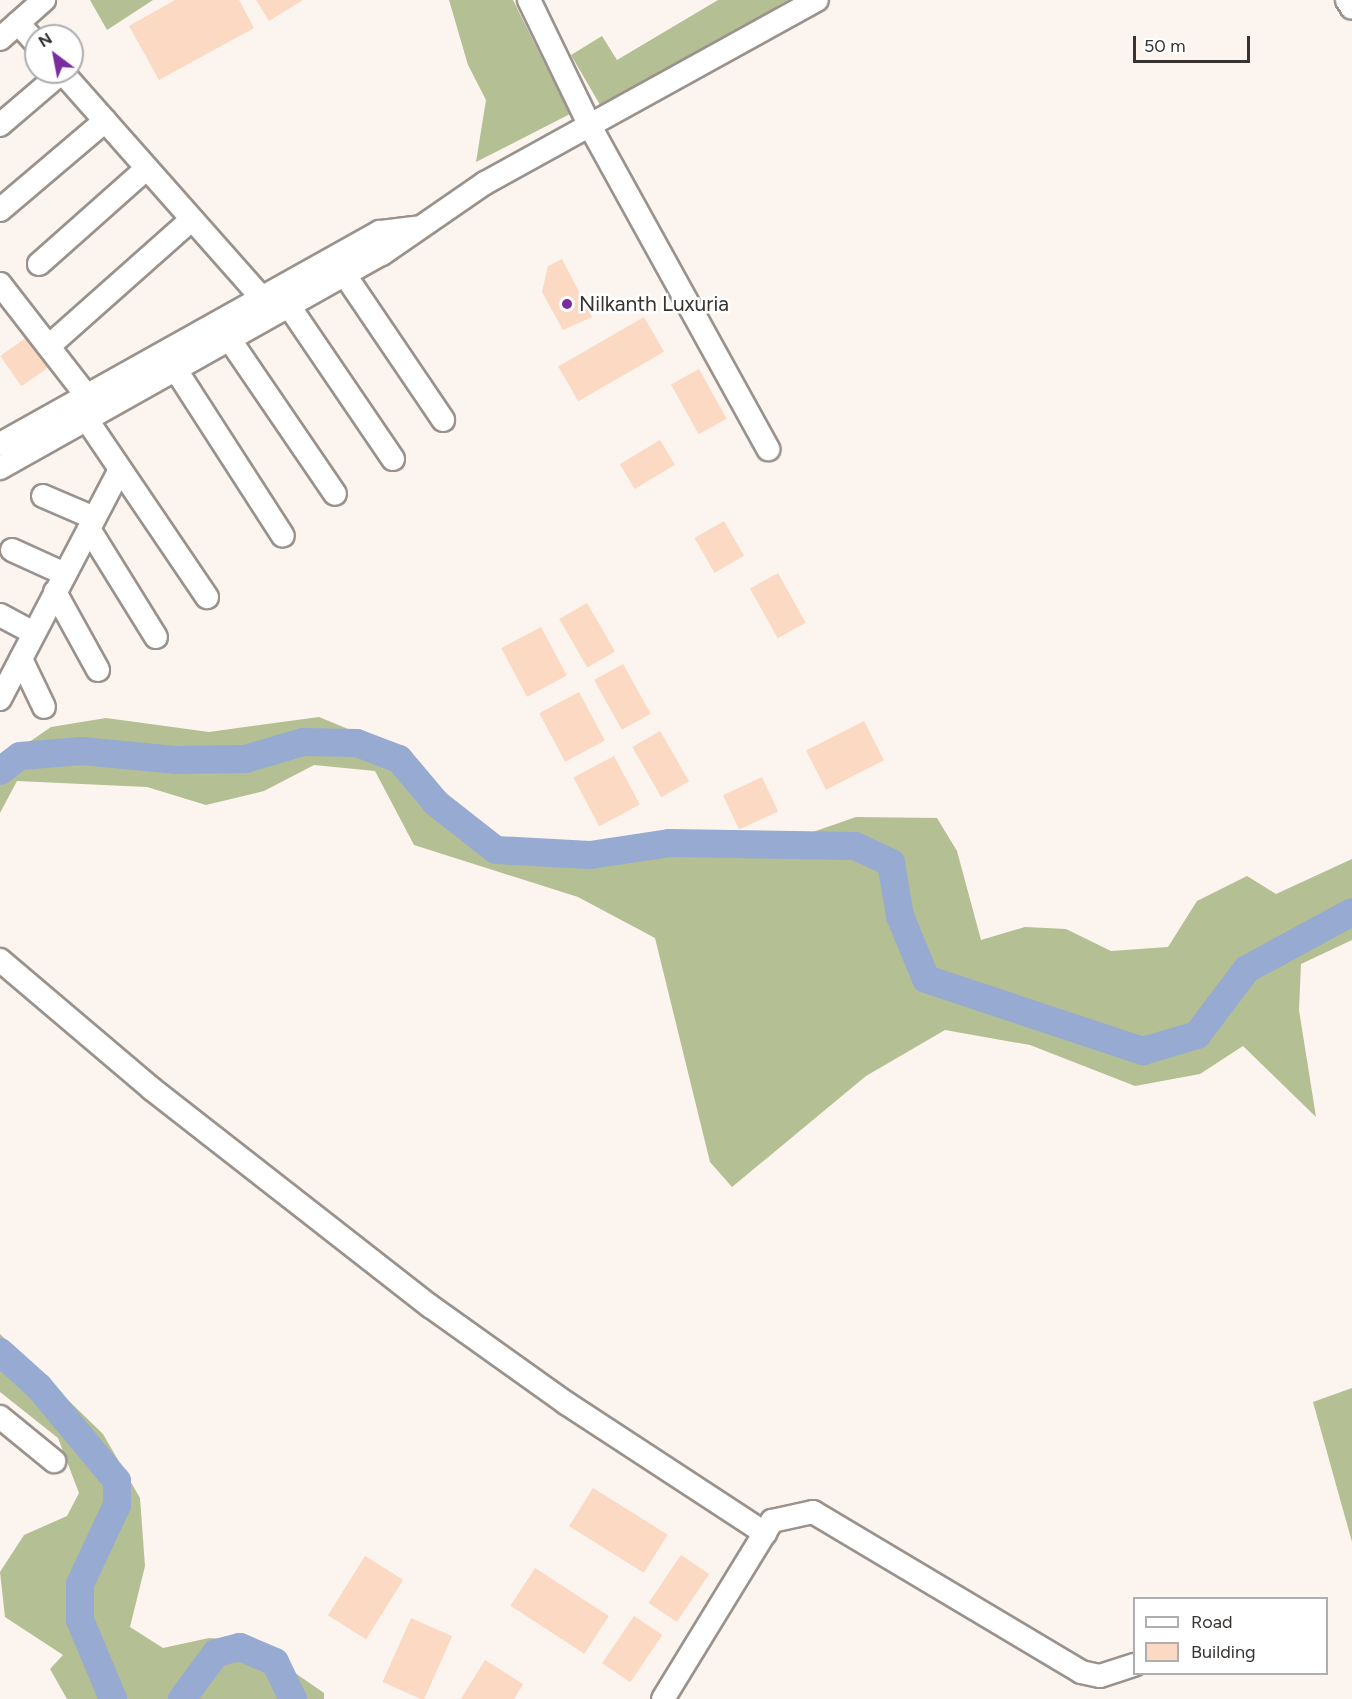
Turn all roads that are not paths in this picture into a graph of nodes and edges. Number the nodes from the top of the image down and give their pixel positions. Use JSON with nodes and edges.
{"nodes":[{"id":1,"x":45,"y":0,"type":"edge"},
{"id":2,"x":529,"y":0,"type":"edge"},
{"id":3,"x":817,"y":0,"type":"edge"},
{"id":4,"x":1347,"y":0,"type":"edge"},
{"id":5,"x":1352,"y":8,"type":"edge"},
{"id":6,"x":18,"y":23,"type":"junction"},
{"id":7,"x":24,"y":30,"type":"edge"},
{"id":8,"x":0,"y":39,"type":"edge"},
{"id":9,"x":48,"y":84,"type":"edge"},
{"id":10,"x":73,"y":84,"type":"edge"},
{"id":11,"x":105,"y":121,"type":"junction"},
{"id":12,"x":0,"y":125,"type":"edge"},
{"id":13,"x":591,"y":128,"type":"junction"},
{"id":14,"x":147,"y":168,"type":"junction"},
{"id":15,"x":0,"y":210,"type":"edge"},
{"id":16,"x":192,"y":219,"type":"junction"},
{"id":17,"x":415,"y":228,"type":"junction"},
{"id":18,"x":39,"y":264,"type":"dead end"},
{"id":19,"x":345,"y":275,"type":"junction"},
{"id":20,"x":2,"y":291,"type":"edge"},
{"id":21,"x":262,"y":298,"type":"junction"},
{"id":22,"x":289,"y":306,"type":"junction"},
{"id":23,"x":230,"y":340,"type":"junction"},
{"id":24,"x":49,"y":346,"type":"junction"},
{"id":25,"x":176,"y":370,"type":"junction"},
{"id":26,"x":87,"y":396,"type":"junction"},
{"id":27,"x":87,"y":420,"type":"junction"},
{"id":28,"x":442,"y":420,"type":"dead end"},
{"id":29,"x":0,"y":444,"type":"edge"},
{"id":30,"x":768,"y":449,"type":"dead end"},
{"id":31,"x":393,"y":459,"type":"dead end"},
{"id":32,"x":0,"y":468,"type":"edge"},
{"id":33,"x":120,"y":468,"type":"junction"},
{"id":34,"x":335,"y":494,"type":"dead end"},
{"id":35,"x":43,"y":496,"type":"dead end"},
{"id":36,"x":91,"y":523,"type":"junction"},
{"id":37,"x":283,"y":536,"type":"dead end"},
{"id":38,"x":12,"y":550,"type":"dead end"},
{"id":39,"x":60,"y":583,"type":"junction"},
{"id":40,"x":207,"y":597,"type":"dead end"},
{"id":41,"x":0,"y":615,"type":"edge"},
{"id":42,"x":34,"y":633,"type":"junction"},
{"id":43,"x":156,"y":637,"type":"dead end"},
{"id":44,"x":21,"y":659,"type":"junction"},
{"id":45,"x":98,"y":670,"type":"dead end"},
{"id":46,"x":2,"y":689,"type":"edge"},
{"id":47,"x":44,"y":707,"type":"dead end"},
{"id":48,"x":0,"y":960,"type":"edge"},
{"id":49,"x":2,"y":1423,"type":"edge"},
{"id":50,"x":54,"y":1461,"type":"dead end"},
{"id":51,"x":765,"y":1533,"type":"junction"},
{"id":52,"x":1133,"y":1665,"type":"edge"},
{"id":53,"x":663,"y":1699,"type":"edge"}],
"edges":[{"from":1,"to":6,"type":"street"},
{"from":2,"to":13,"type":"street"},
{"from":3,"to":13,"type":"street"},
{"from":4,"to":5,"type":"street"},
{"from":6,"to":7,"type":"street"},
{"from":6,"to":8,"type":"street"},
{"from":9,"to":12,"type":"street"},
{"from":10,"to":11,"type":"street"},
{"from":11,"to":14,"type":"street"},
{"from":11,"to":15,"type":"street"},
{"from":13,"to":17,"type":"street"},
{"from":13,"to":30,"type":"street"},
{"from":14,"to":16,"type":"street"},
{"from":14,"to":18,"type":"street"},
{"from":16,"to":21,"type":"street"},
{"from":16,"to":24,"type":"street"},
{"from":17,"to":19,"type":"street"},
{"from":17,"to":21,"type":"street"},
{"from":19,"to":22,"type":"street"},
{"from":19,"to":28,"type":"street"},
{"from":20,"to":24,"type":"street"},
{"from":21,"to":26,"type":"street"},
{"from":22,"to":23,"type":"street"},
{"from":22,"to":31,"type":"street"},
{"from":23,"to":25,"type":"street"},
{"from":23,"to":34,"type":"street"},
{"from":24,"to":26,"type":"street"},
{"from":25,"to":27,"type":"street"},
{"from":25,"to":37,"type":"street"},
{"from":26,"to":29,"type":"street"},
{"from":27,"to":32,"type":"street"},
{"from":27,"to":33,"type":"street"},
{"from":33,"to":36,"type":"street"},
{"from":33,"to":40,"type":"street"},
{"from":35,"to":36,"type":"street"},
{"from":36,"to":39,"type":"street"},
{"from":36,"to":43,"type":"street"},
{"from":38,"to":39,"type":"street"},
{"from":39,"to":42,"type":"street"},
{"from":39,"to":45,"type":"street"},
{"from":41,"to":42,"type":"street"},
{"from":42,"to":44,"type":"street"},
{"from":44,"to":46,"type":"street"},
{"from":44,"to":47,"type":"street"},
{"from":48,"to":51,"type":"street"},
{"from":49,"to":50,"type":"street"},
{"from":51,"to":52,"type":"street"},
{"from":51,"to":53,"type":"street"}]}
